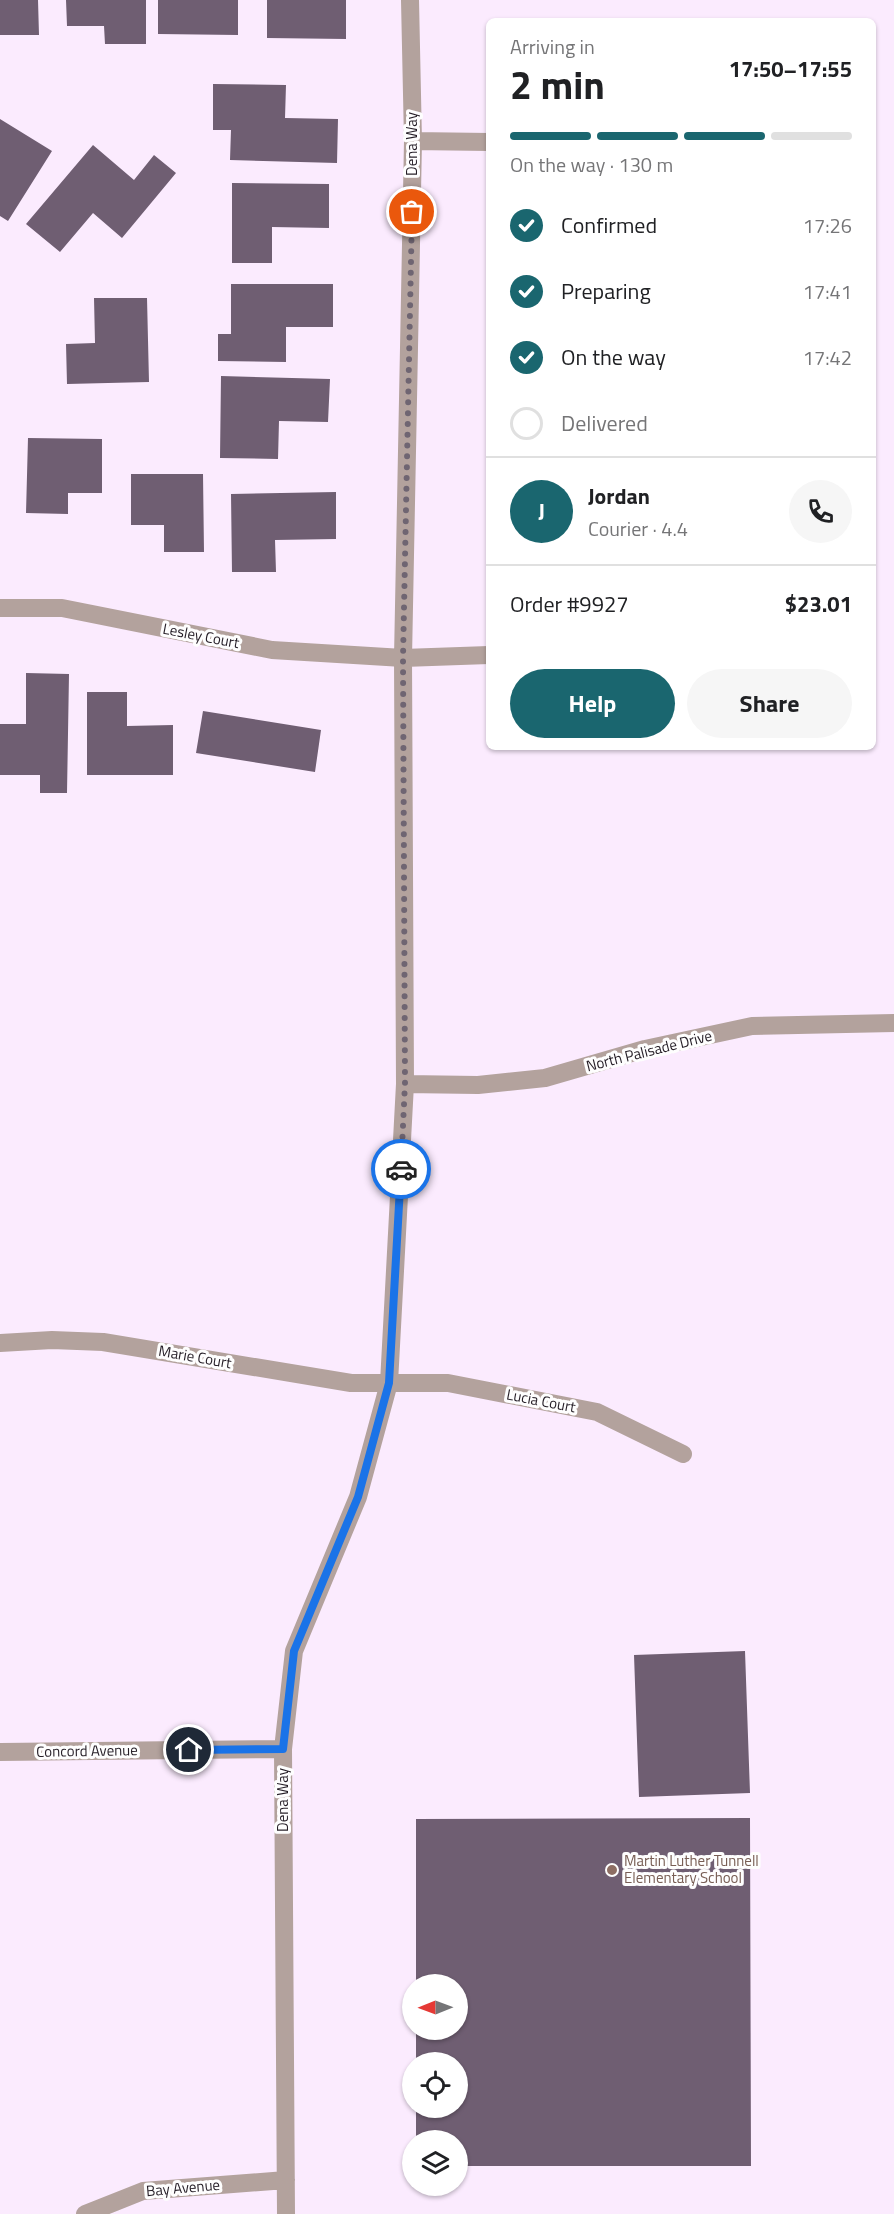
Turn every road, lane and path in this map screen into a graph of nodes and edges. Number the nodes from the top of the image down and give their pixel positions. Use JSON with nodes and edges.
{"nodes":[{"id":1,"x":410,"y":0,"type":"edge"},
{"id":2,"x":413,"y":141,"type":"junction"},
{"id":3,"x":486,"y":142,"type":"edge"},
{"id":4,"x":0,"y":608,"type":"edge"},
{"id":5,"x":486,"y":655,"type":"edge"},
{"id":6,"x":403,"y":658,"type":"junction"},
{"id":7,"x":894,"y":1023,"type":"edge"},
{"id":8,"x":405,"y":1083,"type":"junction"},
{"id":9,"x":0,"y":1342,"type":"edge"},
{"id":10,"x":389,"y":1383,"type":"junction"},
{"id":11,"x":683,"y":1454,"type":"dead end"},
{"id":12,"x":283,"y":1749,"type":"junction"},
{"id":13,"x":0,"y":1752,"type":"edge"},
{"id":14,"x":286,"y":2180,"type":"junction"},
{"id":15,"x":84,"y":2214,"type":"edge"},
{"id":16,"x":286,"y":2214,"type":"edge"}],
"edges":[{"from":1,"to":2,"type":"street","name":"Dena Way"},
{"from":2,"to":3,"type":"street"},
{"from":2,"to":6,"type":"street","name":"Dena Way"},
{"from":4,"to":6,"type":"street","name":"Lesley Court"},
{"from":5,"to":6,"type":"street","name":"Lesley Court"},
{"from":6,"to":8,"type":"street","name":"Dena Way"},
{"from":7,"to":8,"type":"street","name":"North Palisade Drive"},
{"from":8,"to":10,"type":"street","name":"Dena Way"},
{"from":9,"to":10,"type":"street","name":"Marie Court"},
{"from":10,"to":11,"type":"street","name":"Lucia Court"},
{"from":10,"to":12,"type":"street","name":"Dena Way"},
{"from":12,"to":13,"type":"street","name":"Concord Avenue"},
{"from":12,"to":14,"type":"street","name":"Dena Way"},
{"from":14,"to":15,"type":"street","name":"Bay Avenue"},
{"from":14,"to":16,"type":"street","name":"Dena Way"}]}
